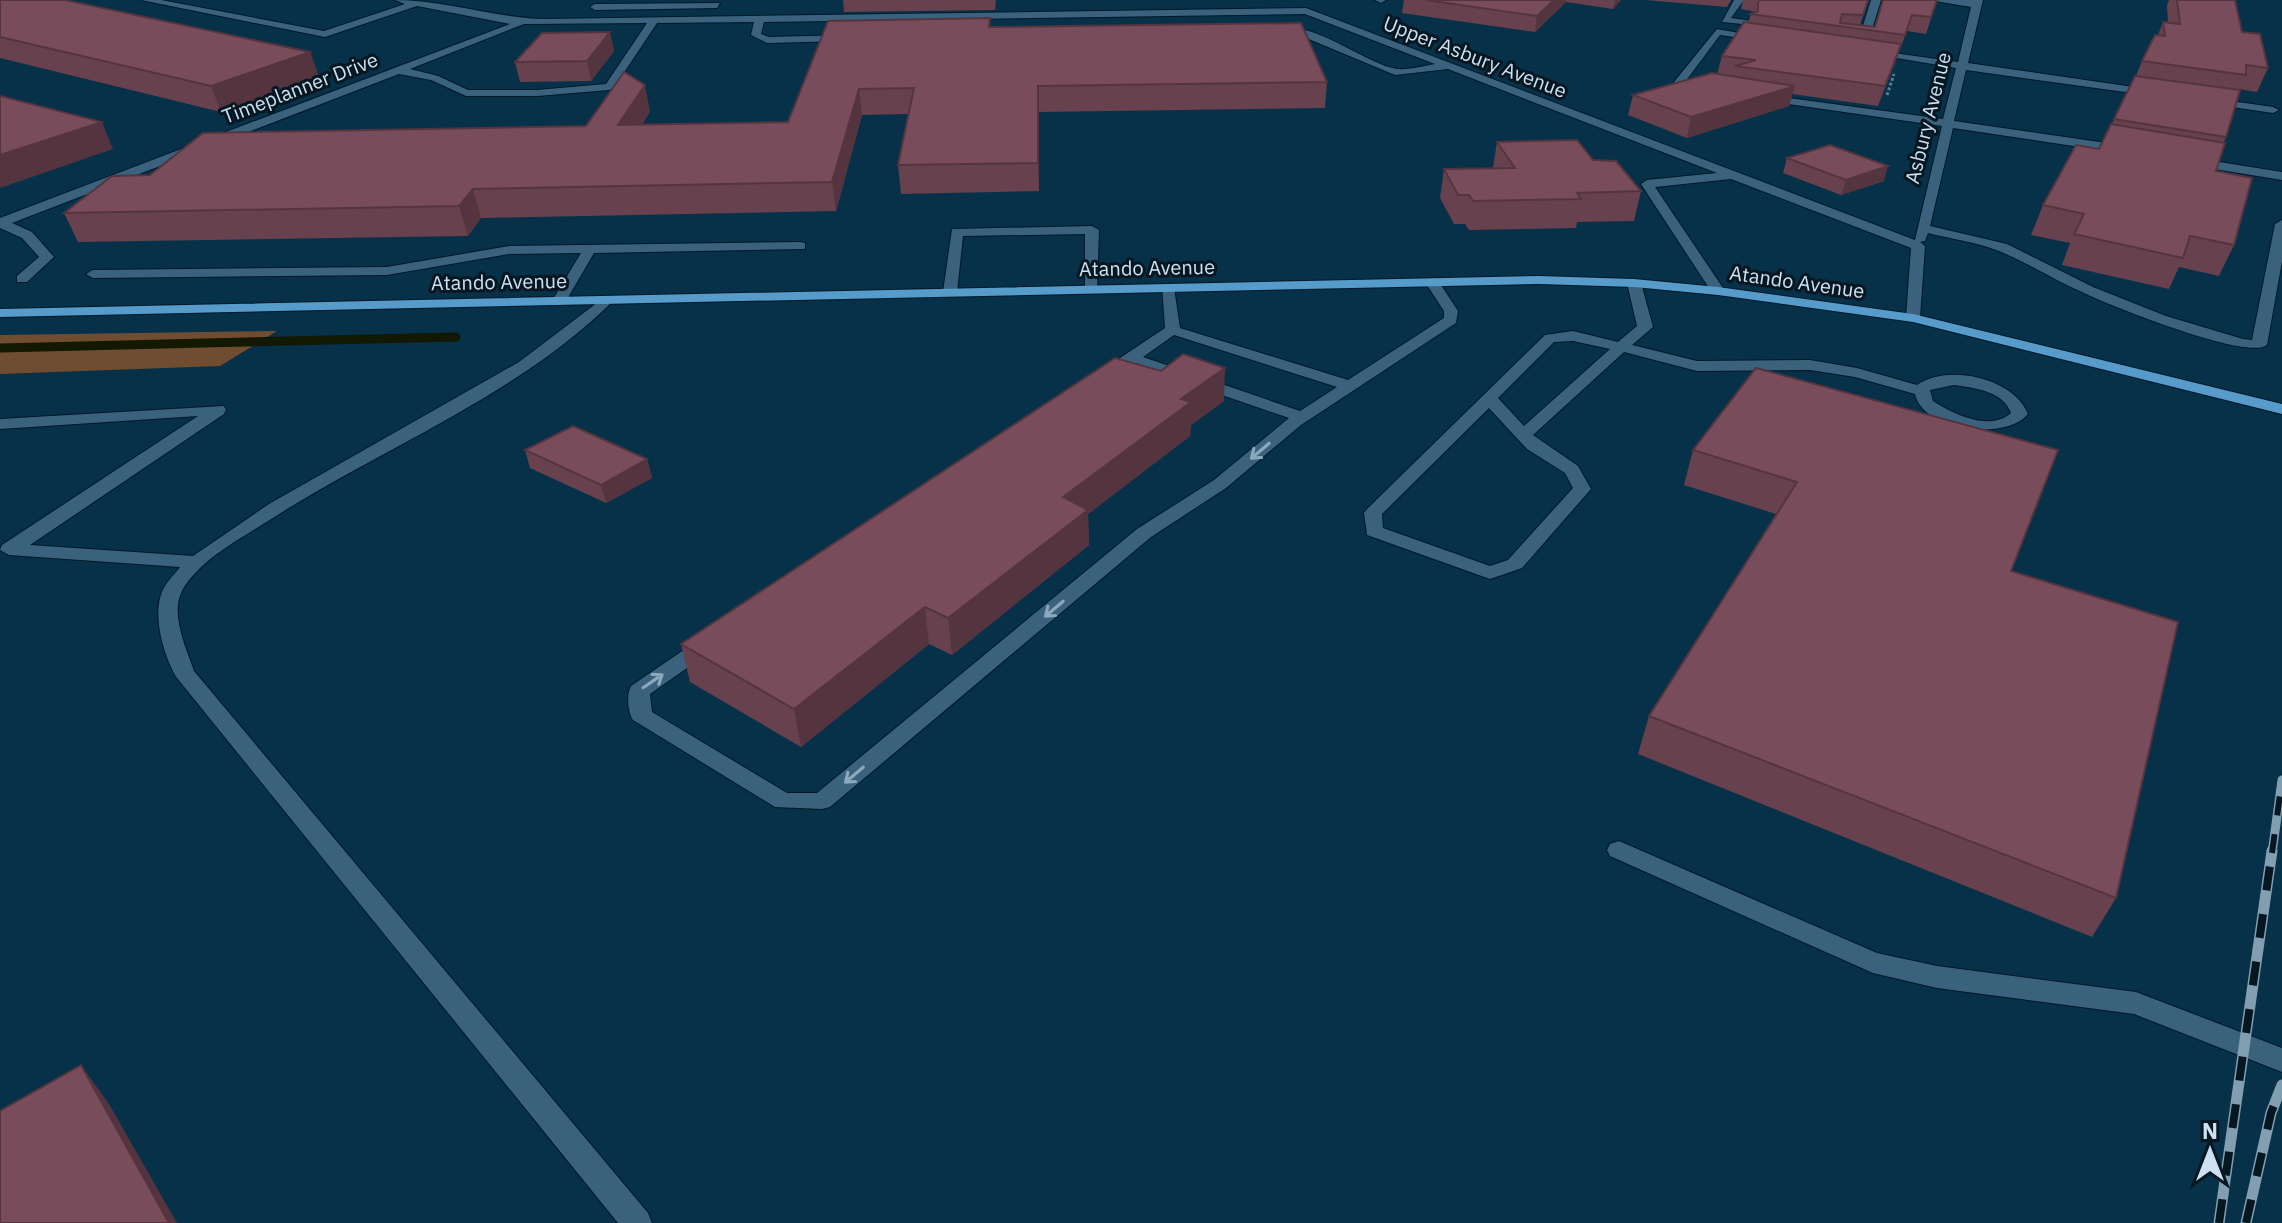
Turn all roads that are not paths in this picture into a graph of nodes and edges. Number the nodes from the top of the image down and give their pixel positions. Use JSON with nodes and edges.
{"nodes":[{"id":1,"x":146,"y":0,"type":"edge"},
{"id":2,"x":187,"y":0,"type":"edge"},
{"id":3,"x":400,"y":0,"type":"edge"},
{"id":4,"x":1322,"y":0,"type":"edge"},
{"id":5,"x":1739,"y":0,"type":"edge"},
{"id":6,"x":1876,"y":0,"type":"edge"},
{"id":7,"x":1934,"y":0,"type":"edge"},
{"id":8,"x":719,"y":2,"type":"edge"},
{"id":9,"x":1110,"y":2,"type":"dead end"},
{"id":10,"x":417,"y":3,"type":"junction"},
{"id":11,"x":1978,"y":3,"type":"edge"},
{"id":12,"x":593,"y":4,"type":"edge"},
{"id":13,"x":170,"y":5,"type":"junction"},
{"id":14,"x":865,"y":7,"type":"dead end"},
{"id":15,"x":1306,"y":11,"type":"junction"},
{"id":16,"x":745,"y":19,"type":"junction"},
{"id":17,"x":760,"y":19,"type":"junction"},
{"id":18,"x":708,"y":20,"type":"junction"},
{"id":19,"x":1116,"y":20,"type":"junction"},
{"id":20,"x":654,"y":21,"type":"junction"},
{"id":21,"x":523,"y":22,"type":"junction"},
{"id":22,"x":592,"y":22,"type":"junction"},
{"id":23,"x":1756,"y":24,"type":"edge"},
{"id":24,"x":1273,"y":31,"type":"edge"},
{"id":25,"x":1833,"y":35,"type":"edge"},
{"id":26,"x":858,"y":38,"type":"edge"},
{"id":27,"x":1779,"y":40,"type":"edge"},
{"id":28,"x":1855,"y":51,"type":"edge"},
{"id":29,"x":1448,"y":66,"type":"junction"},
{"id":30,"x":1961,"y":66,"type":"junction"},
{"id":31,"x":398,"y":70,"type":"junction"},
{"id":32,"x":1708,"y":88,"type":"edge"},
{"id":33,"x":2163,"y":94,"type":"edge"},
{"id":34,"x":1753,"y":95,"type":"edge"},
{"id":35,"x":2195,"y":99,"type":"edge"},
{"id":36,"x":2273,"y":110,"type":"dead end"},
{"id":37,"x":1946,"y":125,"type":"junction"},
{"id":38,"x":2146,"y":153,"type":"edge"},
{"id":39,"x":2176,"y":159,"type":"edge"},
{"id":40,"x":1735,"y":176,"type":"junction"},
{"id":41,"x":2282,"y":176,"type":"edge"},
{"id":42,"x":0,"y":223,"type":"edge"},
{"id":43,"x":2282,"y":224,"type":"edge"},
{"id":44,"x":1922,"y":228,"type":"junction"},
{"id":45,"x":800,"y":246,"type":"dead end"},
{"id":46,"x":1918,"y":246,"type":"junction"},
{"id":47,"x":590,"y":249,"type":"junction"},
{"id":48,"x":93,"y":274,"type":"dead end"},
{"id":49,"x":22,"y":279,"type":"dead end"},
{"id":50,"x":1432,"y":282,"type":"junction"},
{"id":51,"x":1634,"y":283,"type":"junction"},
{"id":52,"x":1167,"y":288,"type":"junction"},
{"id":53,"x":1092,"y":289,"type":"junction"},
{"id":54,"x":1718,"y":291,"type":"junction"},
{"id":55,"x":950,"y":292,"type":"junction"},
{"id":56,"x":606,"y":300,"type":"junction"},
{"id":57,"x":559,"y":301,"type":"junction"},
{"id":58,"x":0,"y":313,"type":"edge"},
{"id":59,"x":1913,"y":318,"type":"junction"},
{"id":60,"x":1172,"y":330,"type":"junction"},
{"id":61,"x":1621,"y":347,"type":"junction"},
{"id":62,"x":1131,"y":358,"type":"junction"},
{"id":63,"x":1094,"y":383,"type":"edge"},
{"id":64,"x":1349,"y":385,"type":"junction"},
{"id":65,"x":1922,"y":391,"type":"junction"},
{"id":66,"x":1489,"y":398,"type":"junction"},
{"id":67,"x":2282,"y":409,"type":"edge"},
{"id":68,"x":1302,"y":417,"type":"junction"},
{"id":69,"x":0,"y":424,"type":"edge"},
{"id":70,"x":1524,"y":435,"type":"junction"},
{"id":71,"x":6,"y":550,"type":"edge"},
{"id":72,"x":193,"y":562,"type":"junction"},
{"id":73,"x":717,"y":638,"type":"edge"},
{"id":74,"x":1619,"y":850,"type":"dead end"},
{"id":75,"x":2282,"y":1060,"type":"edge"},
{"id":76,"x":637,"y":1223,"type":"edge"}],
"edges":[{"from":1,"to":13,"type":"street"},
{"from":2,"to":13,"type":"street"},
{"from":3,"to":10,"type":"street","name":"Upper Asbury Avenue"},
{"from":4,"to":15,"type":"street"},
{"from":5,"to":23,"type":"street"},
{"from":6,"to":25,"type":"street"},
{"from":7,"to":11,"type":"street"},
{"from":8,"to":12,"type":"street"},
{"from":8,"to":18,"type":"street"},
{"from":9,"to":19,"type":"street"},
{"from":10,"to":13,"type":"street"},
{"from":10,"to":21,"type":"street","name":"Upper Asbury Avenue"},
{"from":11,"to":30,"type":"street","name":"Asbury Avenue"},
{"from":12,"to":22,"type":"street"},
{"from":14,"to":16,"type":"street"},
{"from":15,"to":19,"type":"street","name":"Upper Asbury Avenue"},
{"from":15,"to":29,"type":"street","name":"Upper Asbury Avenue"},
{"from":16,"to":17,"type":"street","name":"Upper Asbury Avenue"},
{"from":16,"to":18,"type":"street","name":"Upper Asbury Avenue"},
{"from":17,"to":19,"type":"street","name":"Upper Asbury Avenue"},
{"from":17,"to":26,"type":"street"},
{"from":18,"to":20,"type":"street","name":"Upper Asbury Avenue"},
{"from":20,"to":22,"type":"street","name":"Upper Asbury Avenue"},
{"from":20,"to":31,"type":"street"},
{"from":21,"to":22,"type":"street","name":"Upper Asbury Avenue"},
{"from":21,"to":31,"type":"street","name":"Timeplanner Drive"},
{"from":24,"to":29,"type":"street"},
{"from":27,"to":32,"type":"street"},
{"from":28,"to":30,"type":"street"},
{"from":29,"to":40,"type":"street","name":"Upper Asbury Avenue"},
{"from":30,"to":33,"type":"street"},
{"from":30,"to":37,"type":"street","name":"Asbury Avenue"},
{"from":31,"to":42,"type":"street","name":"Timeplanner Drive"},
{"from":34,"to":37,"type":"street"},
{"from":35,"to":36,"type":"street"},
{"from":37,"to":38,"type":"street"},
{"from":37,"to":44,"type":"street","name":"Asbury Avenue"},
{"from":39,"to":41,"type":"street"},
{"from":40,"to":46,"type":"street","name":"Upper Asbury Avenue"},
{"from":40,"to":54,"type":"street"},
{"from":42,"to":49,"type":"street"},
{"from":43,"to":44,"type":"street"},
{"from":44,"to":46,"type":"street","name":"Asbury Avenue"},
{"from":45,"to":47,"type":"street"},
{"from":46,"to":59,"type":"street"},
{"from":47,"to":48,"type":"street"},
{"from":47,"to":57,"type":"street"},
{"from":50,"to":51,"type":"main road","name":"Atando Avenue"},
{"from":50,"to":52,"type":"main road","name":"Atando Avenue"},
{"from":50,"to":64,"type":"street"},
{"from":51,"to":54,"type":"main road","name":"Atando Avenue"},
{"from":51,"to":61,"type":"street"},
{"from":52,"to":53,"type":"main road","name":"Atando Avenue"},
{"from":52,"to":60,"type":"street"},
{"from":53,"to":55,"type":"main road","name":"Atando Avenue"},
{"from":53,"to":55,"type":"street"},
{"from":54,"to":59,"type":"main road","name":"Atando Avenue"},
{"from":55,"to":56,"type":"main road","name":"Atando Avenue"},
{"from":56,"to":57,"type":"main road","name":"Atando Avenue"},
{"from":56,"to":72,"type":"street"},
{"from":57,"to":58,"type":"main road","name":"Atando Avenue"},
{"from":59,"to":67,"type":"main road","name":"Atando Avenue"},
{"from":60,"to":62,"type":"street"},
{"from":60,"to":64,"type":"street"},
{"from":61,"to":65,"type":"street"},
{"from":61,"to":66,"type":"street"},
{"from":61,"to":70,"type":"street"},
{"from":62,"to":63,"type":"street"},
{"from":62,"to":68,"type":"street"},
{"from":64,"to":68,"type":"street"},
{"from":65,"to":65,"type":"street"},
{"from":66,"to":70,"type":"street"},
{"from":66,"to":70,"type":"street"},
{"from":68,"to":73,"type":"street","one_way":true},
{"from":69,"to":71,"type":"street"},
{"from":71,"to":72,"type":"street"},
{"from":72,"to":76,"type":"street"},
{"from":74,"to":75,"type":"street"}]}
